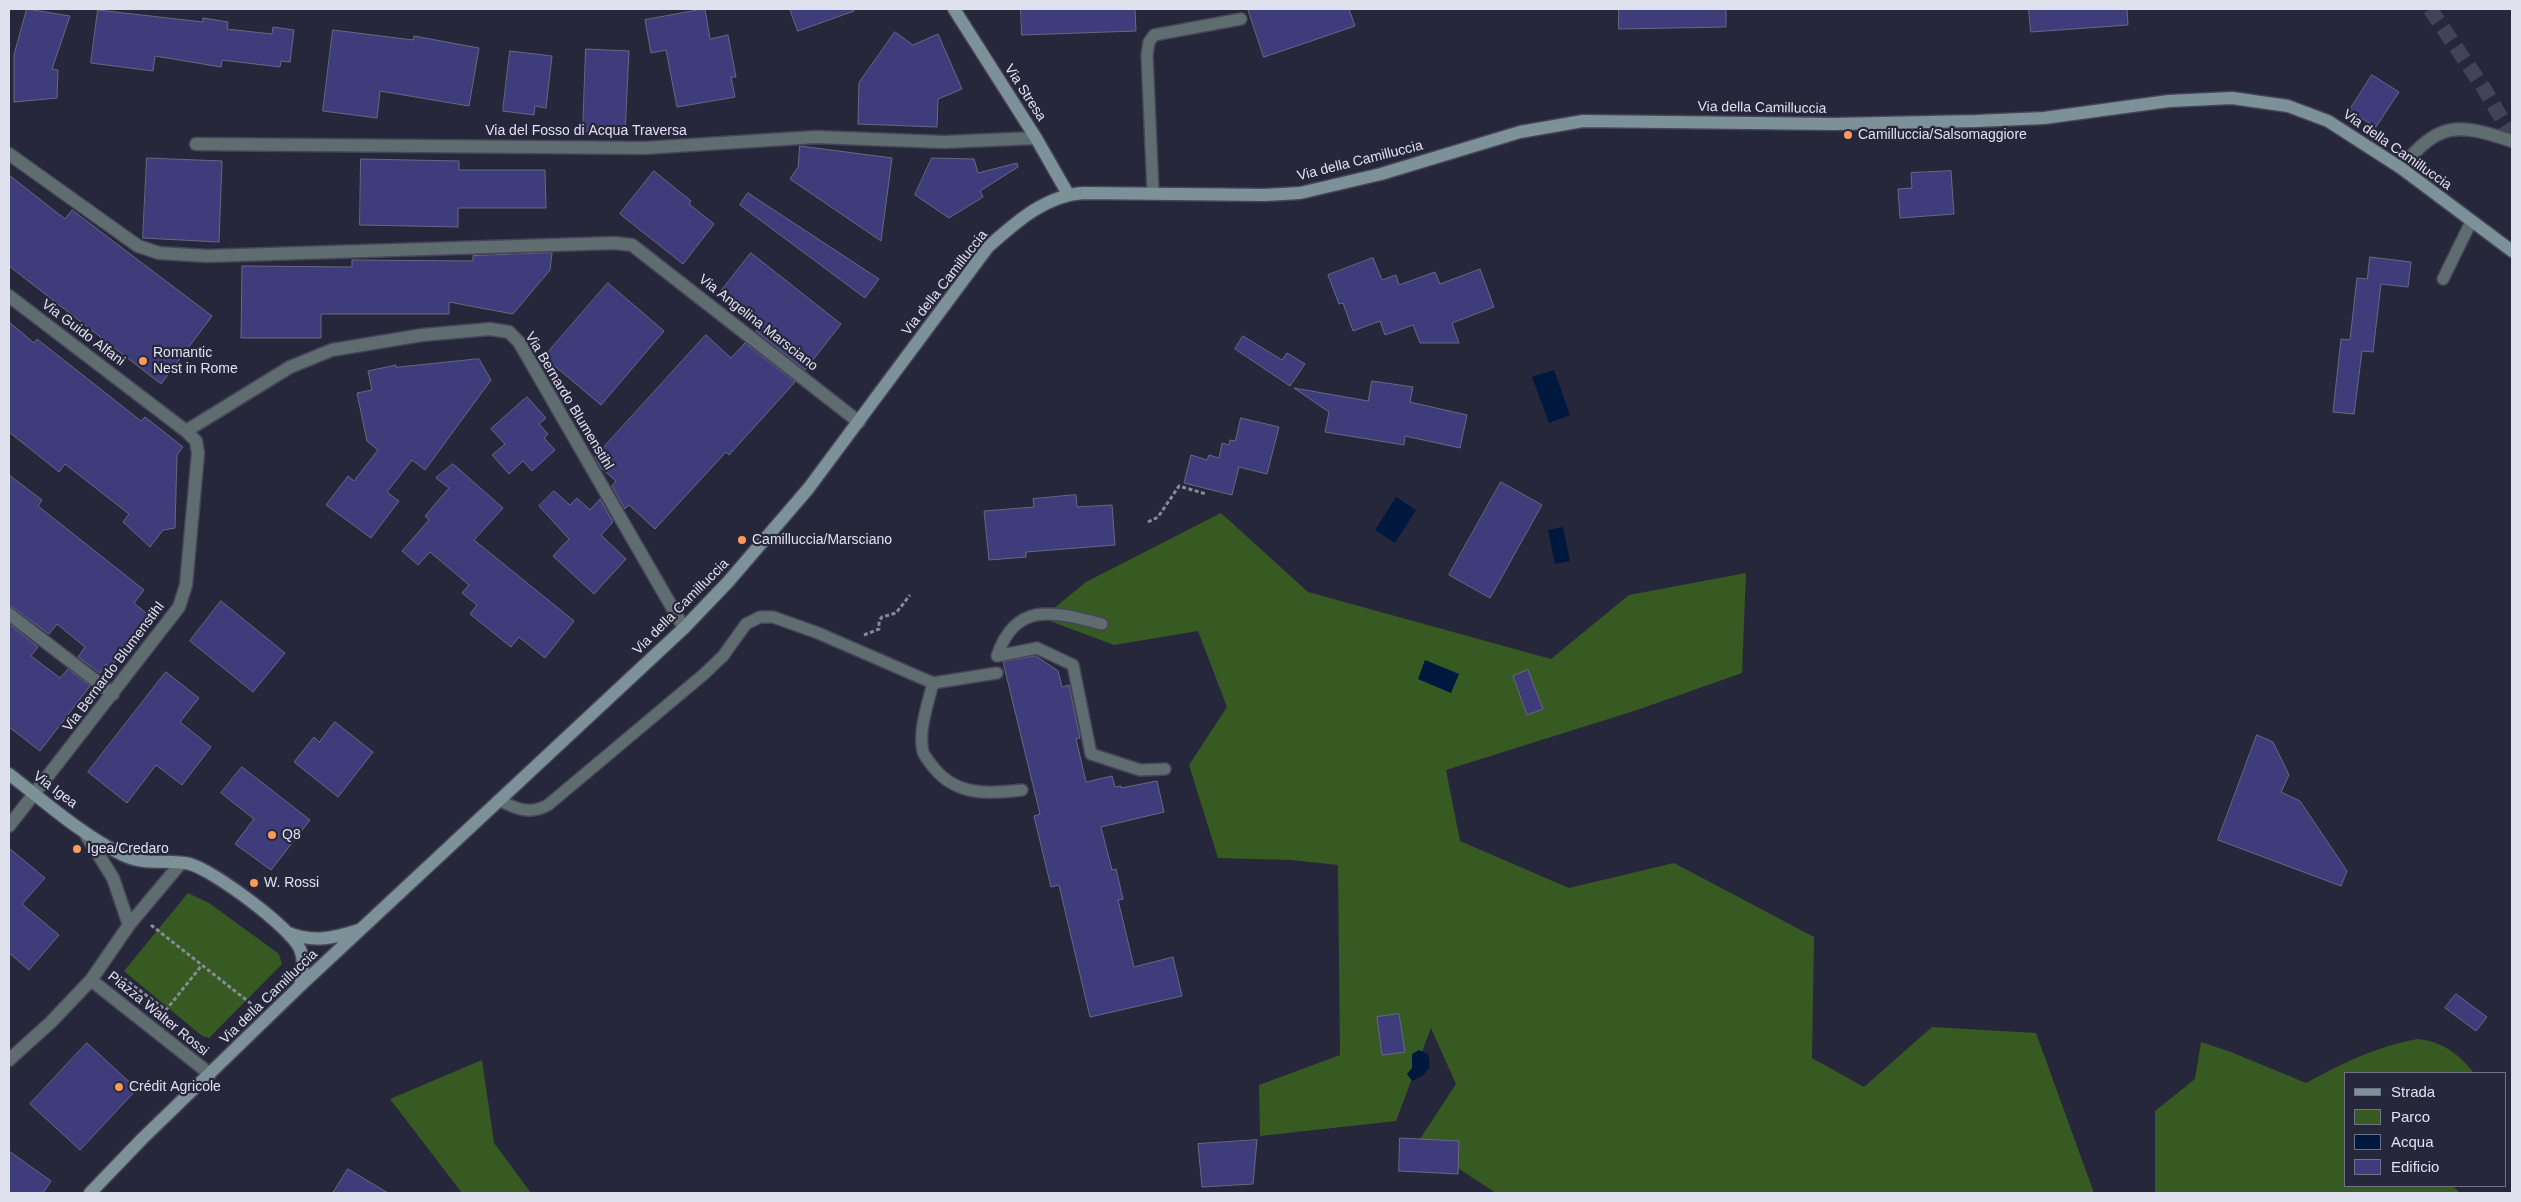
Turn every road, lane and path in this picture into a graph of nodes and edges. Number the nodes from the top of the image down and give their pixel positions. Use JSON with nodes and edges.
{"nodes":[{"id":1,"x":954,"y":9,"type":"edge"},
{"id":2,"x":1241,"y":19,"type":"dead end"},
{"id":3,"x":1036,"y":138,"type":"junction"},
{"id":4,"x":2512,"y":141,"type":"edge"},
{"id":5,"x":196,"y":144,"type":"dead end"},
{"id":6,"x":9,"y":154,"type":"edge"},
{"id":7,"x":2401,"y":168,"type":"junction"},
{"id":8,"x":1153,"y":192,"type":"junction"},
{"id":9,"x":1068,"y":194,"type":"junction"},
{"id":10,"x":2471,"y":222,"type":"junction"},
{"id":11,"x":2512,"y":251,"type":"edge"},
{"id":12,"x":2443,"y":279,"type":"dead end"},
{"id":13,"x":9,"y":296,"type":"edge"},
{"id":14,"x":859,"y":422,"type":"junction"},
{"id":15,"x":186,"y":431,"type":"junction"},
{"id":16,"x":1206,"y":494,"type":"dead end"},
{"id":17,"x":1148,"y":522,"type":"dead end"},
{"id":18,"x":910,"y":595,"type":"dead end"},
{"id":19,"x":9,"y":614,"type":"edge"},
{"id":20,"x":1102,"y":624,"type":"dead end"},
{"id":21,"x":684,"y":628,"type":"junction"},
{"id":22,"x":847,"y":646,"type":"junction"},
{"id":23,"x":997,"y":673,"type":"dead end"},
{"id":24,"x":933,"y":683,"type":"junction"},
{"id":25,"x":113,"y":694,"type":"junction"},
{"id":26,"x":1165,"y":769,"type":"dead end"},
{"id":27,"x":9,"y":774,"type":"edge"},
{"id":28,"x":1022,"y":790,"type":"dead end"},
{"id":29,"x":35,"y":794,"type":"junction"},
{"id":30,"x":499,"y":800,"type":"junction"},
{"id":31,"x":9,"y":826,"type":"edge"},
{"id":32,"x":84,"y":830,"type":"junction"},
{"id":33,"x":181,"y":863,"type":"junction"},
{"id":34,"x":137,"y":914,"type":"junction"},
{"id":35,"x":128,"y":925,"type":"junction"},
{"id":36,"x":363,"y":928,"type":"junction"},
{"id":37,"x":289,"y":933,"type":"junction"},
{"id":38,"x":202,"y":965,"type":"junction"},
{"id":39,"x":91,"y":980,"type":"junction"},
{"id":40,"x":300,"y":986,"type":"junction"},
{"id":41,"x":111,"y":995,"type":"junction"},
{"id":42,"x":267,"y":1018,"type":"junction"},
{"id":43,"x":9,"y":1060,"type":"edge"},
{"id":44,"x":210,"y":1074,"type":"junction"},
{"id":45,"x":90,"y":1193,"type":"edge"}],
"edges":[{"from":1,"to":3,"type":"main road","name":"Via Stresa"},
{"from":2,"to":8,"type":"lane"},
{"from":3,"to":5,"type":"street","name":"Via del Fosso di Acqua Traversa"},
{"from":3,"to":9,"type":"main road","name":"Via Stresa"},
{"from":4,"to":7,"type":"street"},
{"from":6,"to":14,"type":"street","name":"Via Angelina Marsciano"},
{"from":7,"to":8,"type":"main road","name":"Via della Camilluccia"},
{"from":7,"to":10,"type":"main road","name":"Via della Camilluccia"},
{"from":8,"to":9,"type":"main road","name":"Via della Camilluccia"},
{"from":9,"to":14,"type":"main road","name":"Via della Camilluccia"},
{"from":10,"to":11,"type":"main road","name":"Via della Camilluccia"},
{"from":10,"to":12,"type":"lane"},
{"from":13,"to":15,"type":"street","name":"Via Guido Alfani"},
{"from":14,"to":21,"type":"main road","name":"Via della Camilluccia"},
{"from":15,"to":21,"type":"street","name":"Via Bernardo Blumenstihl"},
{"from":15,"to":25,"type":"street","name":"Via Bernardo Blumenstihl"},
{"from":16,"to":17,"type":"path"},
{"from":18,"to":22,"type":"path"},
{"from":19,"to":25,"type":"street"},
{"from":20,"to":26,"type":"lane"},
{"from":21,"to":30,"type":"main road","name":"Via della Camilluccia"},
{"from":22,"to":24,"type":"lane"},
{"from":22,"to":30,"type":"lane"},
{"from":23,"to":24,"type":"lane"},
{"from":24,"to":28,"type":"lane"},
{"from":25,"to":29,"type":"street","name":"Via Bernardo Blumenstihl"},
{"from":27,"to":29,"type":"main road","name":"Via Igea"},
{"from":29,"to":31,"type":"street","name":"Via Bernardo Blumenstihl"},
{"from":29,"to":32,"type":"main road","name":"Via Igea"},
{"from":30,"to":36,"type":"main road","name":"Via della Camilluccia"},
{"from":32,"to":33,"type":"main road","name":"Via Igea"},
{"from":32,"to":35,"type":"street","name":"Via Igea"},
{"from":33,"to":34,"type":"street","name":"Piazza Walter Rossi"},
{"from":33,"to":37,"type":"main road"},
{"from":34,"to":35,"type":"street","name":"Piazza Walter Rossi"},
{"from":34,"to":38,"type":"path"},
{"from":35,"to":39,"type":"street","name":"Piazza Walter Rossi"},
{"from":36,"to":37,"type":"main road","name":"Via della Camilluccia"},
{"from":36,"to":40,"type":"main road","name":"Via della Camilluccia"},
{"from":37,"to":40,"type":"main road"},
{"from":38,"to":41,"type":"path"},
{"from":38,"to":42,"type":"path"},
{"from":39,"to":41,"type":"street","name":"Piazza Walter Rossi"},
{"from":39,"to":43,"type":"street"},
{"from":40,"to":42,"type":"main road","name":"Via della Camilluccia"},
{"from":41,"to":44,"type":"street","name":"Piazza Walter Rossi"},
{"from":42,"to":44,"type":"main road","name":"Via della Camilluccia"},
{"from":44,"to":45,"type":"main road","name":"Via della Camilluccia"}]}
